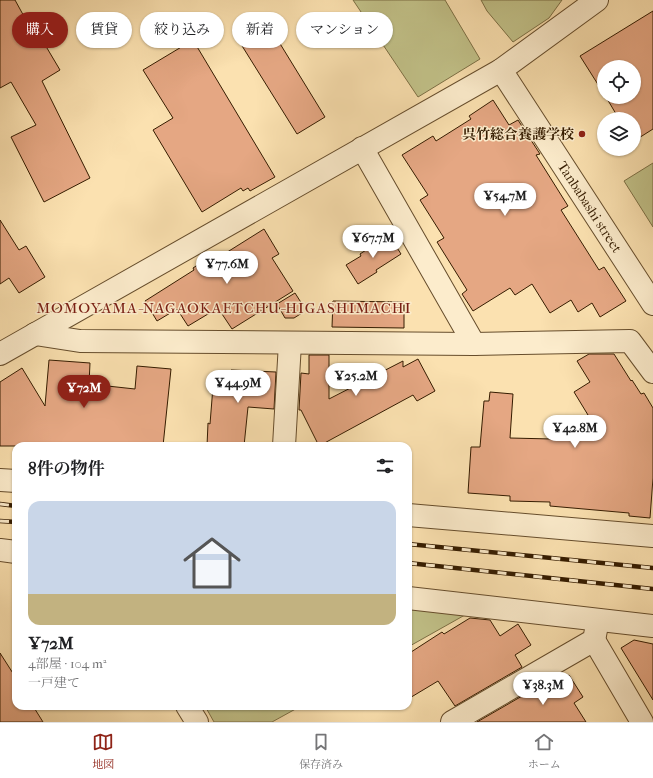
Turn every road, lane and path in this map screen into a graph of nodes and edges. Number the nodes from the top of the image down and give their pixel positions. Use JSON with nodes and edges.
{"nodes":[{"id":1,"x":597,"y":0,"type":"edge"},
{"id":2,"x":501,"y":70,"type":"junction"},
{"id":3,"x":362,"y":148,"type":"junction"},
{"id":4,"x":653,"y":304,"type":"edge"},
{"id":5,"x":35,"y":334,"type":"junction"},
{"id":6,"x":290,"y":343,"type":"junction"},
{"id":7,"x":474,"y":344,"type":"junction"},
{"id":8,"x":0,"y":354,"type":"edge"},
{"id":9,"x":653,"y":372,"type":"edge"},
{"id":10,"x":284,"y":442,"type":"edge"},
{"id":11,"x":0,"y":480,"type":"edge"},
{"id":12,"x":12,"y":481,"type":"edge"},
{"id":13,"x":412,"y":515,"type":"edge"},
{"id":14,"x":653,"y":536,"type":"edge"},
{"id":15,"x":0,"y":550,"type":"edge"},
{"id":16,"x":12,"y":552,"type":"edge"},
{"id":17,"x":412,"y":599,"type":"edge"},
{"id":18,"x":653,"y":626,"type":"edge"},
{"id":19,"x":596,"y":630,"type":"junction"},
{"id":20,"x":190,"y":710,"type":"edge"},
{"id":21,"x":197,"y":722,"type":"edge"},
{"id":22,"x":452,"y":722,"type":"edge"},
{"id":23,"x":642,"y":722,"type":"edge"}],
"edges":[{"from":1,"to":2,"type":"street"},
{"from":2,"to":3,"type":"street"},
{"from":2,"to":4,"type":"street","name":"Tanbabashi street"},
{"from":3,"to":5,"type":"street"},
{"from":3,"to":7,"type":"street"},
{"from":5,"to":6,"type":"street"},
{"from":5,"to":8,"type":"street"},
{"from":6,"to":7,"type":"street"},
{"from":6,"to":10,"type":"street"},
{"from":7,"to":9,"type":"street"},
{"from":11,"to":12,"type":"street"},
{"from":13,"to":14,"type":"street"},
{"from":15,"to":16,"type":"street"},
{"from":17,"to":19,"type":"street"},
{"from":18,"to":19,"type":"street"},
{"from":19,"to":22,"type":"street"},
{"from":19,"to":23,"type":"street"},
{"from":20,"to":21,"type":"street"}]}
